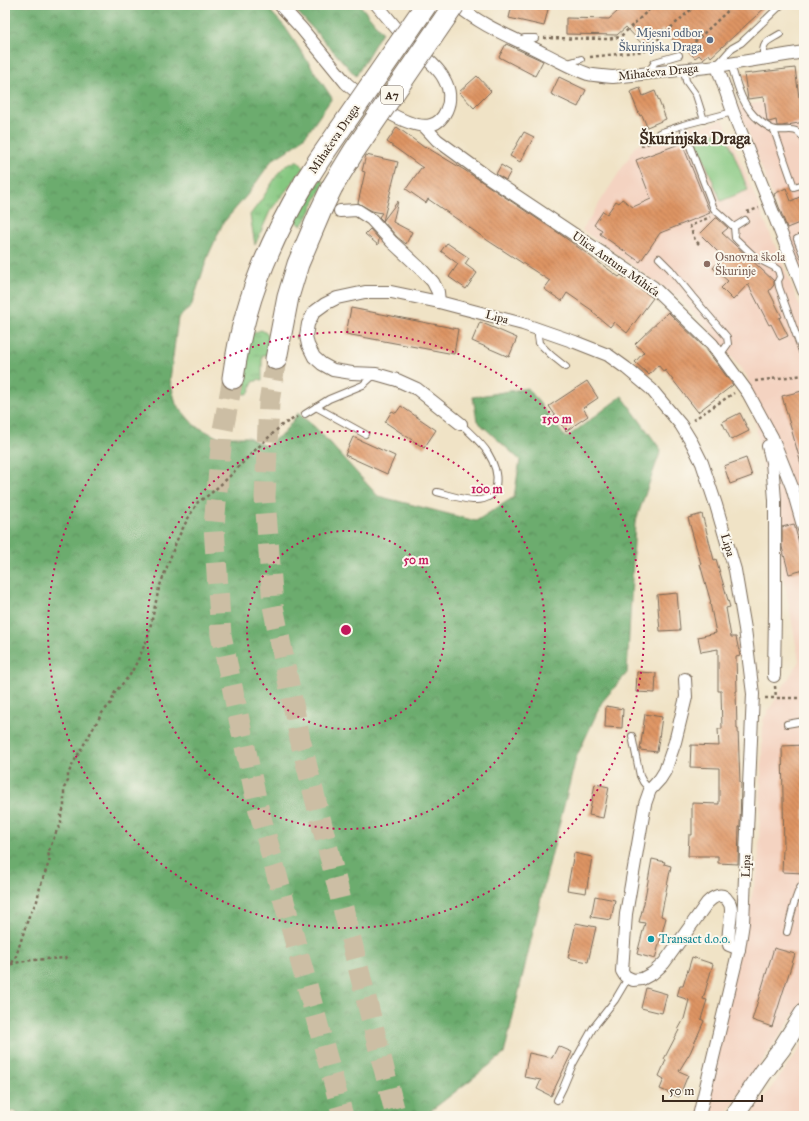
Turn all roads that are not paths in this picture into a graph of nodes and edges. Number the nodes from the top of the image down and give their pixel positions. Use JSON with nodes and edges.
{"nodes":[{"id":1,"x":280,"y":5,"type":"edge"},
{"id":2,"x":377,"y":5,"type":"edge"},
{"id":3,"x":426,"y":5,"type":"edge"},
{"id":4,"x":454,"y":5,"type":"edge"},
{"id":5,"x":457,"y":5,"type":"edge"},
{"id":6,"x":782,"y":5,"type":"edge"},
{"id":7,"x":780,"y":34,"type":"dead end"},
{"id":8,"x":535,"y":38,"type":"road end"},
{"id":9,"x":519,"y":41,"type":"junction"},
{"id":10,"x":804,"y":52,"type":"edge"},
{"id":11,"x":679,"y":55,"type":"road end"},
{"id":12,"x":582,"y":58,"type":"road end"},
{"id":13,"x":763,"y":58,"type":"junction"},
{"id":14,"x":732,"y":64,"type":"junction"},
{"id":15,"x":567,"y":65,"type":"junction"},
{"id":16,"x":717,"y":66,"type":"junction"},
{"id":17,"x":684,"y":69,"type":"junction"},
{"id":18,"x":648,"y":73,"type":"junction"},
{"id":19,"x":733,"y":112,"type":"junction"},
{"id":20,"x":704,"y":120,"type":"junction"},
{"id":21,"x":424,"y":126,"type":"junction"},
{"id":22,"x":774,"y":130,"type":"junction"},
{"id":23,"x":684,"y":131,"type":"dead end"},
{"id":24,"x":659,"y":133,"type":"dead end"},
{"id":25,"x":804,"y":138,"type":"edge"},
{"id":26,"x":804,"y":184,"type":"edge"},
{"id":27,"x":340,"y":211,"type":"dead end"},
{"id":28,"x":746,"y":220,"type":"dead end"},
{"id":29,"x":734,"y":227,"type":"junction"},
{"id":30,"x":804,"y":236,"type":"edge"},
{"id":31,"x":804,"y":257,"type":"edge"},
{"id":32,"x":659,"y":258,"type":"dead end"},
{"id":33,"x":804,"y":290,"type":"edge"},
{"id":34,"x":439,"y":302,"type":"junction"},
{"id":35,"x":537,"y":329,"type":"junction"},
{"id":36,"x":720,"y":355,"type":"junction"},
{"id":37,"x":804,"y":357,"type":"edge"},
{"id":38,"x":276,"y":359,"type":"tunnel mouth"},
{"id":39,"x":566,"y":367,"type":"dead end"},
{"id":40,"x":376,"y":374,"type":"junction"},
{"id":41,"x":232,"y":378,"type":"tunnel mouth"},
{"id":42,"x":316,"y":408,"type":"junction"},
{"id":43,"x":305,"y":414,"type":"road end"},
{"id":44,"x":461,"y":424,"type":"joint"},
{"id":45,"x":365,"y":434,"type":"dead end"},
{"id":46,"x":772,"y":437,"type":"junction"},
{"id":47,"x":437,"y":492,"type":"dead end"},
{"id":48,"x":804,"y":529,"type":"edge"},
{"id":49,"x":774,"y":676,"type":"dead end"},
{"id":50,"x":685,"y":679,"type":"dead end"},
{"id":51,"x":804,"y":721,"type":"edge"},
{"id":52,"x":787,"y":724,"type":"dead end"},
{"id":53,"x":632,"y":736,"type":"dead end"},
{"id":54,"x":650,"y":790,"type":"junction"},
{"id":55,"x":804,"y":882,"type":"edge"},
{"id":56,"x":787,"y":932,"type":"dead end"},
{"id":57,"x":739,"y":950,"type":"junction"},
{"id":58,"x":628,"y":978,"type":"junction"},
{"id":59,"x":804,"y":1013,"type":"edge"},
{"id":60,"x":557,"y":1100,"type":"dead end"},
{"id":61,"x":699,"y":1116,"type":"edge"},
{"id":62,"x":734,"y":1116,"type":"edge"}],
"edges":[{"from":1,"to":21,"type":"street","name":"Mihačeva Draga"},
{"from":2,"to":21,"type":"street"},
{"from":3,"to":41,"type":"highway","name":"Mihačeva Draga","number":"A7","bridge":true},
{"from":4,"to":38,"type":"highway","name":"Mihačeva Draga","number":"A7","bridge":true},
{"from":5,"to":9,"type":"street","name":"Mihačeva Draga"},
{"from":6,"to":16,"type":"lane"},
{"from":7,"to":13,"type":"lane"},
{"from":8,"to":9,"type":"lane"},
{"from":9,"to":15,"type":"street","name":"Mihačeva Draga"},
{"from":10,"to":13,"type":"street","name":"Mihačeva Draga"},
{"from":11,"to":18,"type":"lane"},
{"from":12,"to":15,"type":"lane"},
{"from":13,"to":14,"type":"street","name":"Mihačeva Draga"},
{"from":14,"to":16,"type":"street","name":"Mihačeva Draga"},
{"from":14,"to":22,"type":"lane"},
{"from":15,"to":18,"type":"street","name":"Mihačeva Draga"},
{"from":16,"to":17,"type":"street","name":"Mihačeva Draga"},
{"from":16,"to":19,"type":"street"},
{"from":17,"to":18,"type":"street","name":"Mihačeva Draga"},
{"from":17,"to":20,"type":"lane"},
{"from":19,"to":20,"type":"lane"},
{"from":19,"to":33,"type":"street"},
{"from":20,"to":24,"type":"lane"},
{"from":21,"to":36,"type":"street","name":"Ulica Antuna Mihića"},
{"from":22,"to":25,"type":"lane"},
{"from":22,"to":26,"type":"lane"},
{"from":23,"to":29,"type":"lane"},
{"from":27,"to":34,"type":"street"},
{"from":28,"to":29,"type":"lane"},
{"from":29,"to":37,"type":"lane"},
{"from":30,"to":31,"type":"lane"},
{"from":32,"to":36,"type":"lane"},
{"from":34,"to":35,"type":"street","name":"Lipa"},
{"from":34,"to":40,"type":"street","name":"Lipa"},
{"from":35,"to":39,"type":"lane"},
{"from":35,"to":57,"type":"street","name":"Lipa"},
{"from":36,"to":46,"type":"street","name":"Ulica Antuna Mihića"},
{"from":40,"to":42,"type":"lane"},
{"from":40,"to":44,"type":"street","name":"Lipa"},
{"from":42,"to":43,"type":"lane"},
{"from":42,"to":45,"type":"lane"},
{"from":44,"to":47,"type":"lane"},
{"from":46,"to":48,"type":"street","name":"Ulica Antuna Mihića"},
{"from":46,"to":49,"type":"street"},
{"from":50,"to":54,"type":"street"},
{"from":51,"to":52,"type":"lane"},
{"from":53,"to":54,"type":"lane"},
{"from":54,"to":58,"type":"street"},
{"from":55,"to":56,"type":"lane"},
{"from":57,"to":58,"type":"street"},
{"from":57,"to":61,"type":"street","name":"Lipa"},
{"from":58,"to":60,"type":"lane"},
{"from":59,"to":62,"type":"main road"}]}
